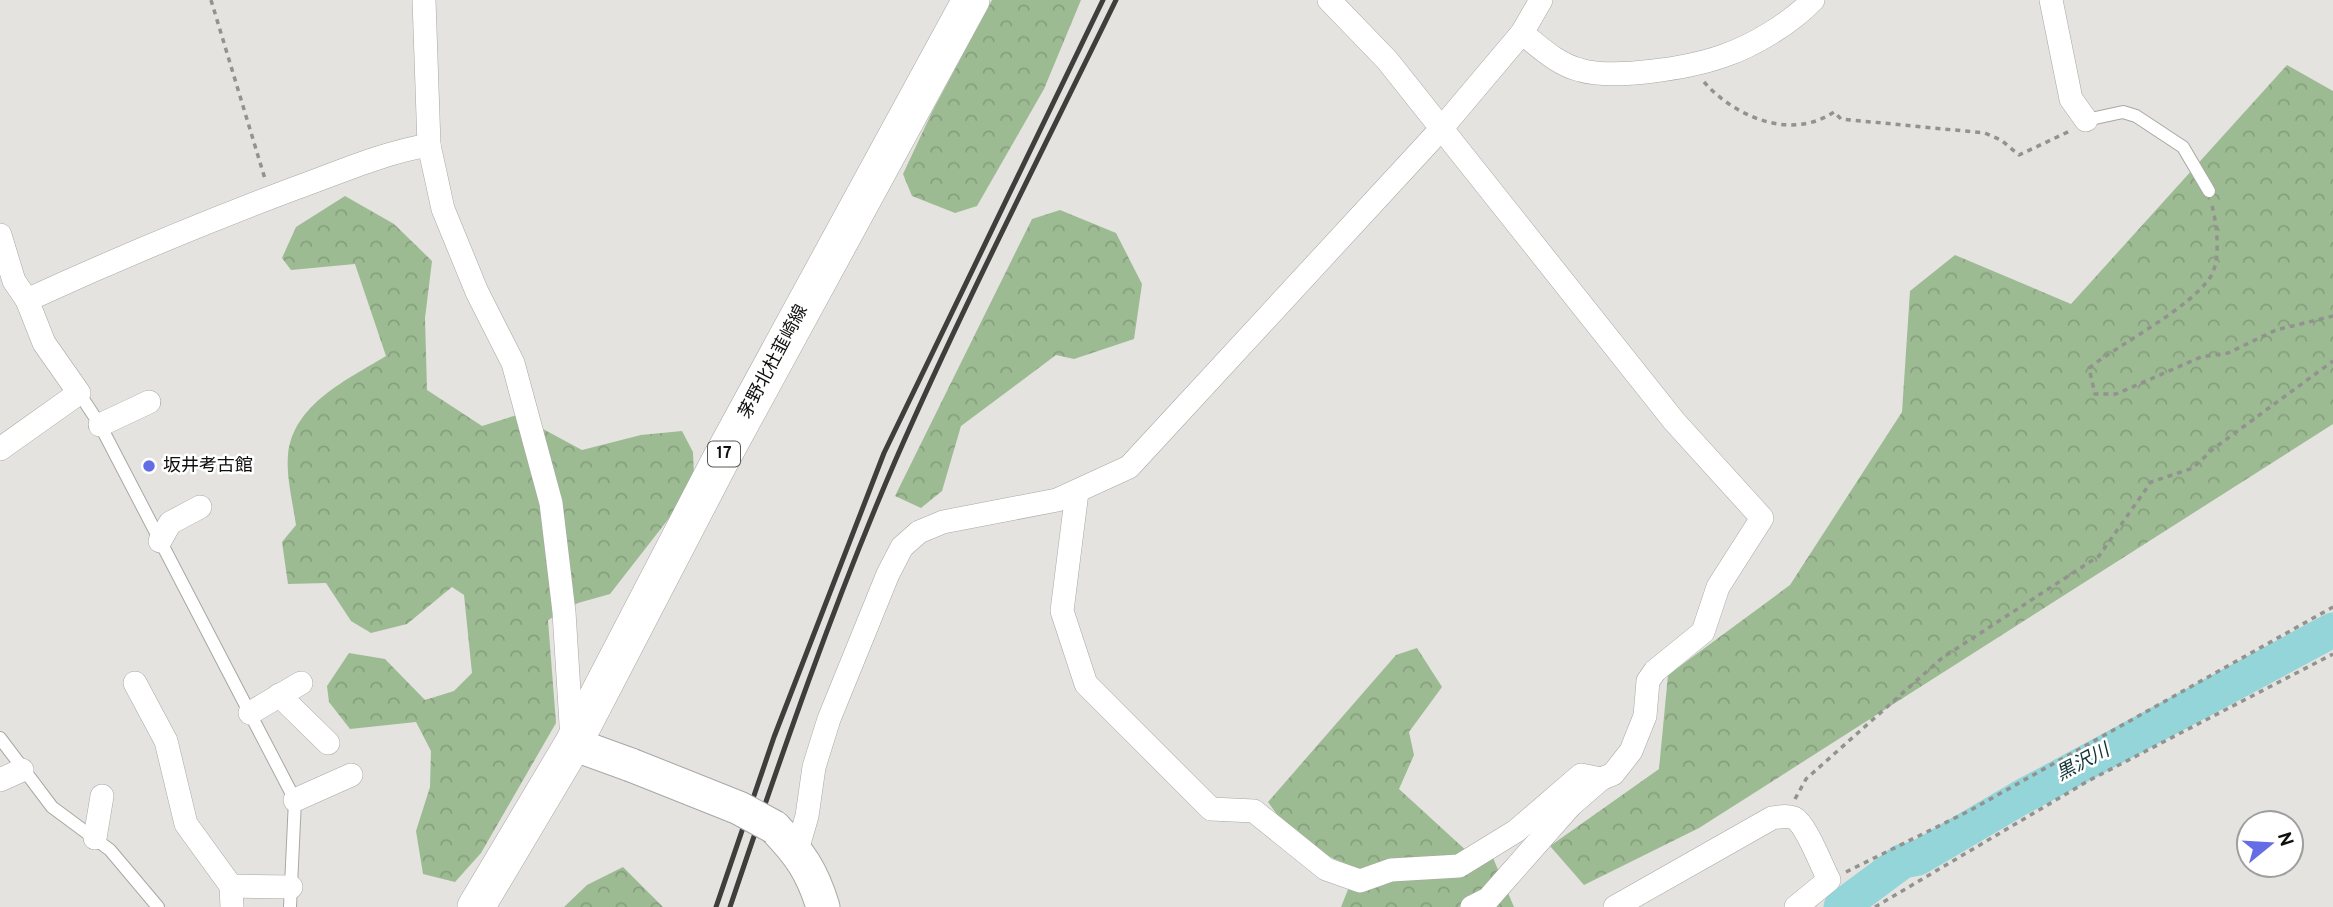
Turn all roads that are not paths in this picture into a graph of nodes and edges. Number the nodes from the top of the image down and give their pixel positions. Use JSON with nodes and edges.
{"nodes":[{"id":1,"x":424,"y":0,"type":"edge"},
{"id":2,"x":971,"y":0,"type":"edge"},
{"id":3,"x":1329,"y":0,"type":"edge"},
{"id":4,"x":1541,"y":0,"type":"edge"},
{"id":5,"x":1813,"y":0,"type":"edge"},
{"id":6,"x":2051,"y":0,"type":"edge"},
{"id":7,"x":1522,"y":33,"type":"junction"},
{"id":8,"x":2085,"y":120,"type":"joint"},
{"id":9,"x":1441,"y":128,"type":"junction"},
{"id":10,"x":429,"y":145,"type":"junction"},
{"id":11,"x":2208,"y":191,"type":"road end"},
{"id":12,"x":0,"y":235,"type":"edge"},
{"id":13,"x":27,"y":300,"type":"junction"},
{"id":14,"x":79,"y":393,"type":"junction"},
{"id":15,"x":149,"y":402,"type":"dead end"},
{"id":16,"x":100,"y":425,"type":"junction"},
{"id":17,"x":0,"y":449,"type":"edge"},
{"id":18,"x":1077,"y":492,"type":"junction"},
{"id":19,"x":201,"y":507,"type":"dead end"},
{"id":20,"x":160,"y":541,"type":"junction"},
{"id":21,"x":301,"y":682,"type":"dead end"},
{"id":22,"x":135,"y":683,"type":"dead end"},
{"id":23,"x":279,"y":695,"type":"junction"},
{"id":24,"x":250,"y":713,"type":"junction"},
{"id":25,"x":0,"y":738,"type":"edge"},
{"id":26,"x":328,"y":743,"type":"dead end"},
{"id":27,"x":573,"y":744,"type":"junction"},
{"id":28,"x":22,"y":770,"type":"junction"},
{"id":29,"x":351,"y":775,"type":"dead end"},
{"id":30,"x":1601,"y":779,"type":"junction"},
{"id":31,"x":0,"y":780,"type":"edge"},
{"id":32,"x":102,"y":796,"type":"dead end"},
{"id":33,"x":295,"y":800,"type":"junction"},
{"id":34,"x":94,"y":838,"type":"junction"},
{"id":35,"x":797,"y":850,"type":"junction"},
{"id":36,"x":231,"y":897,"type":"edge"},
{"id":37,"x":290,"y":897,"type":"edge"},
{"id":38,"x":158,"y":907,"type":"edge"},
{"id":39,"x":476,"y":907,"type":"edge"},
{"id":40,"x":823,"y":907,"type":"edge"},
{"id":41,"x":1472,"y":907,"type":"edge"},
{"id":42,"x":1615,"y":907,"type":"edge"},
{"id":43,"x":1796,"y":907,"type":"edge"}],
"edges":[{"from":1,"to":10,"type":"street"},
{"from":2,"to":27,"type":"main road","name":"茅野北杜韮崎線","number":"17"},
{"from":3,"to":9,"type":"street"},
{"from":4,"to":7,"type":"street"},
{"from":5,"to":7,"type":"street"},
{"from":6,"to":8,"type":"street"},
{"from":7,"to":9,"type":"street"},
{"from":8,"to":11,"type":"lane"},
{"from":9,"to":18,"type":"street"},
{"from":9,"to":30,"type":"street"},
{"from":10,"to":13,"type":"street"},
{"from":10,"to":27,"type":"street"},
{"from":12,"to":13,"type":"street"},
{"from":13,"to":14,"type":"street"},
{"from":14,"to":16,"type":"lane"},
{"from":14,"to":17,"type":"street"},
{"from":15,"to":16,"type":"street"},
{"from":16,"to":20,"type":"lane"},
{"from":18,"to":30,"type":"street"},
{"from":18,"to":35,"type":"street"},
{"from":19,"to":20,"type":"street"},
{"from":20,"to":24,"type":"lane"},
{"from":21,"to":23,"type":"street"},
{"from":22,"to":36,"type":"street"},
{"from":23,"to":24,"type":"street"},
{"from":23,"to":26,"type":"street"},
{"from":24,"to":33,"type":"lane"},
{"from":25,"to":28,"type":"lane"},
{"from":27,"to":35,"type":"street","bridge":true},
{"from":27,"to":39,"type":"main road","name":"茅野北杜韮崎線","number":"17"},
{"from":28,"to":31,"type":"street"},
{"from":28,"to":34,"type":"lane"},
{"from":29,"to":33,"type":"street"},
{"from":30,"to":41,"type":"street"},
{"from":32,"to":34,"type":"street"},
{"from":33,"to":37,"type":"lane"},
{"from":34,"to":38,"type":"lane"},
{"from":35,"to":40,"type":"street"},
{"from":36,"to":37,"type":"street"},
{"from":42,"to":43,"type":"street"}]}
